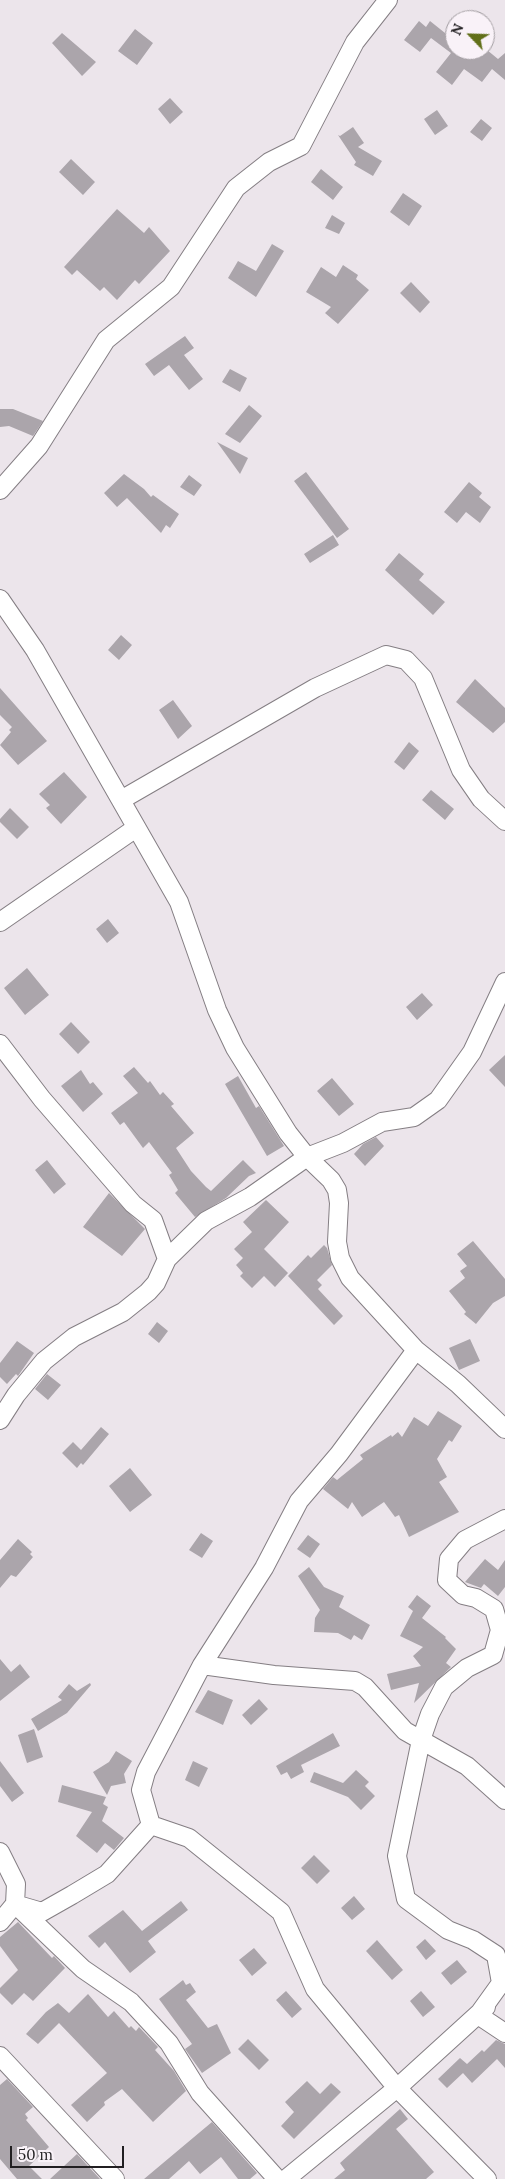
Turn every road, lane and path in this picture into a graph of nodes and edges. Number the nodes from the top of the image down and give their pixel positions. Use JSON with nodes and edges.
{"nodes":[{"id":1,"x":388,"y":0,"type":"edge"},
{"id":2,"x":0,"y":490,"type":"edge"},
{"id":3,"x":0,"y":599,"type":"edge"},
{"id":4,"x":121,"y":800,"type":"junction"},
{"id":5,"x":505,"y":821,"type":"edge"},
{"id":6,"x":136,"y":828,"type":"junction"},
{"id":7,"x":0,"y":922,"type":"edge"},
{"id":8,"x":505,"y":982,"type":"edge"},
{"id":9,"x":0,"y":1044,"type":"edge"},
{"id":10,"x":307,"y":1157,"type":"junction"},
{"id":11,"x":167,"y":1259,"type":"junction"},
{"id":12,"x":416,"y":1350,"type":"junction"},
{"id":13,"x":0,"y":1420,"type":"edge"},
{"id":14,"x":505,"y":1429,"type":"edge"},
{"id":15,"x":505,"y":1519,"type":"edge"},
{"id":16,"x":202,"y":1665,"type":"junction"},
{"id":17,"x":421,"y":1740,"type":"junction"},
{"id":18,"x":505,"y":1800,"type":"edge"},
{"id":19,"x":151,"y":1825,"type":"junction"},
{"id":20,"x":0,"y":1852,"type":"edge"},
{"id":21,"x":15,"y":1904,"type":"junction"},
{"id":22,"x":0,"y":1922,"type":"edge"},
{"id":23,"x":505,"y":1990,"type":"edge"},
{"id":24,"x":478,"y":2015,"type":"junction"},
{"id":25,"x":505,"y":2033,"type":"edge"},
{"id":26,"x":0,"y":2056,"type":"edge"},
{"id":27,"x":397,"y":2088,"type":"junction"},
{"id":28,"x":115,"y":2179,"type":"edge"},
{"id":29,"x":277,"y":2179,"type":"edge"},
{"id":30,"x":286,"y":2179,"type":"edge"},
{"id":31,"x":487,"y":2179,"type":"edge"}],
"edges":[{"from":1,"to":2,"type":"street"},
{"from":3,"to":4,"type":"street"},
{"from":4,"to":5,"type":"street"},
{"from":4,"to":6,"type":"street"},
{"from":6,"to":7,"type":"street"},
{"from":6,"to":10,"type":"street"},
{"from":8,"to":10,"type":"street"},
{"from":9,"to":11,"type":"street"},
{"from":10,"to":11,"type":"street"},
{"from":10,"to":12,"type":"street"},
{"from":11,"to":13,"type":"street"},
{"from":12,"to":14,"type":"street"},
{"from":12,"to":16,"type":"street"},
{"from":15,"to":17,"type":"street"},
{"from":16,"to":17,"type":"street"},
{"from":16,"to":19,"type":"street"},
{"from":17,"to":18,"type":"street"},
{"from":17,"to":24,"type":"street"},
{"from":19,"to":21,"type":"street"},
{"from":19,"to":27,"type":"street"},
{"from":20,"to":21,"type":"street"},
{"from":21,"to":22,"type":"street"},
{"from":21,"to":29,"type":"street"},
{"from":23,"to":24,"type":"street"},
{"from":24,"to":25,"type":"street"},
{"from":24,"to":27,"type":"street"},
{"from":26,"to":28,"type":"street"},
{"from":27,"to":30,"type":"street"},
{"from":27,"to":31,"type":"street"}]}
